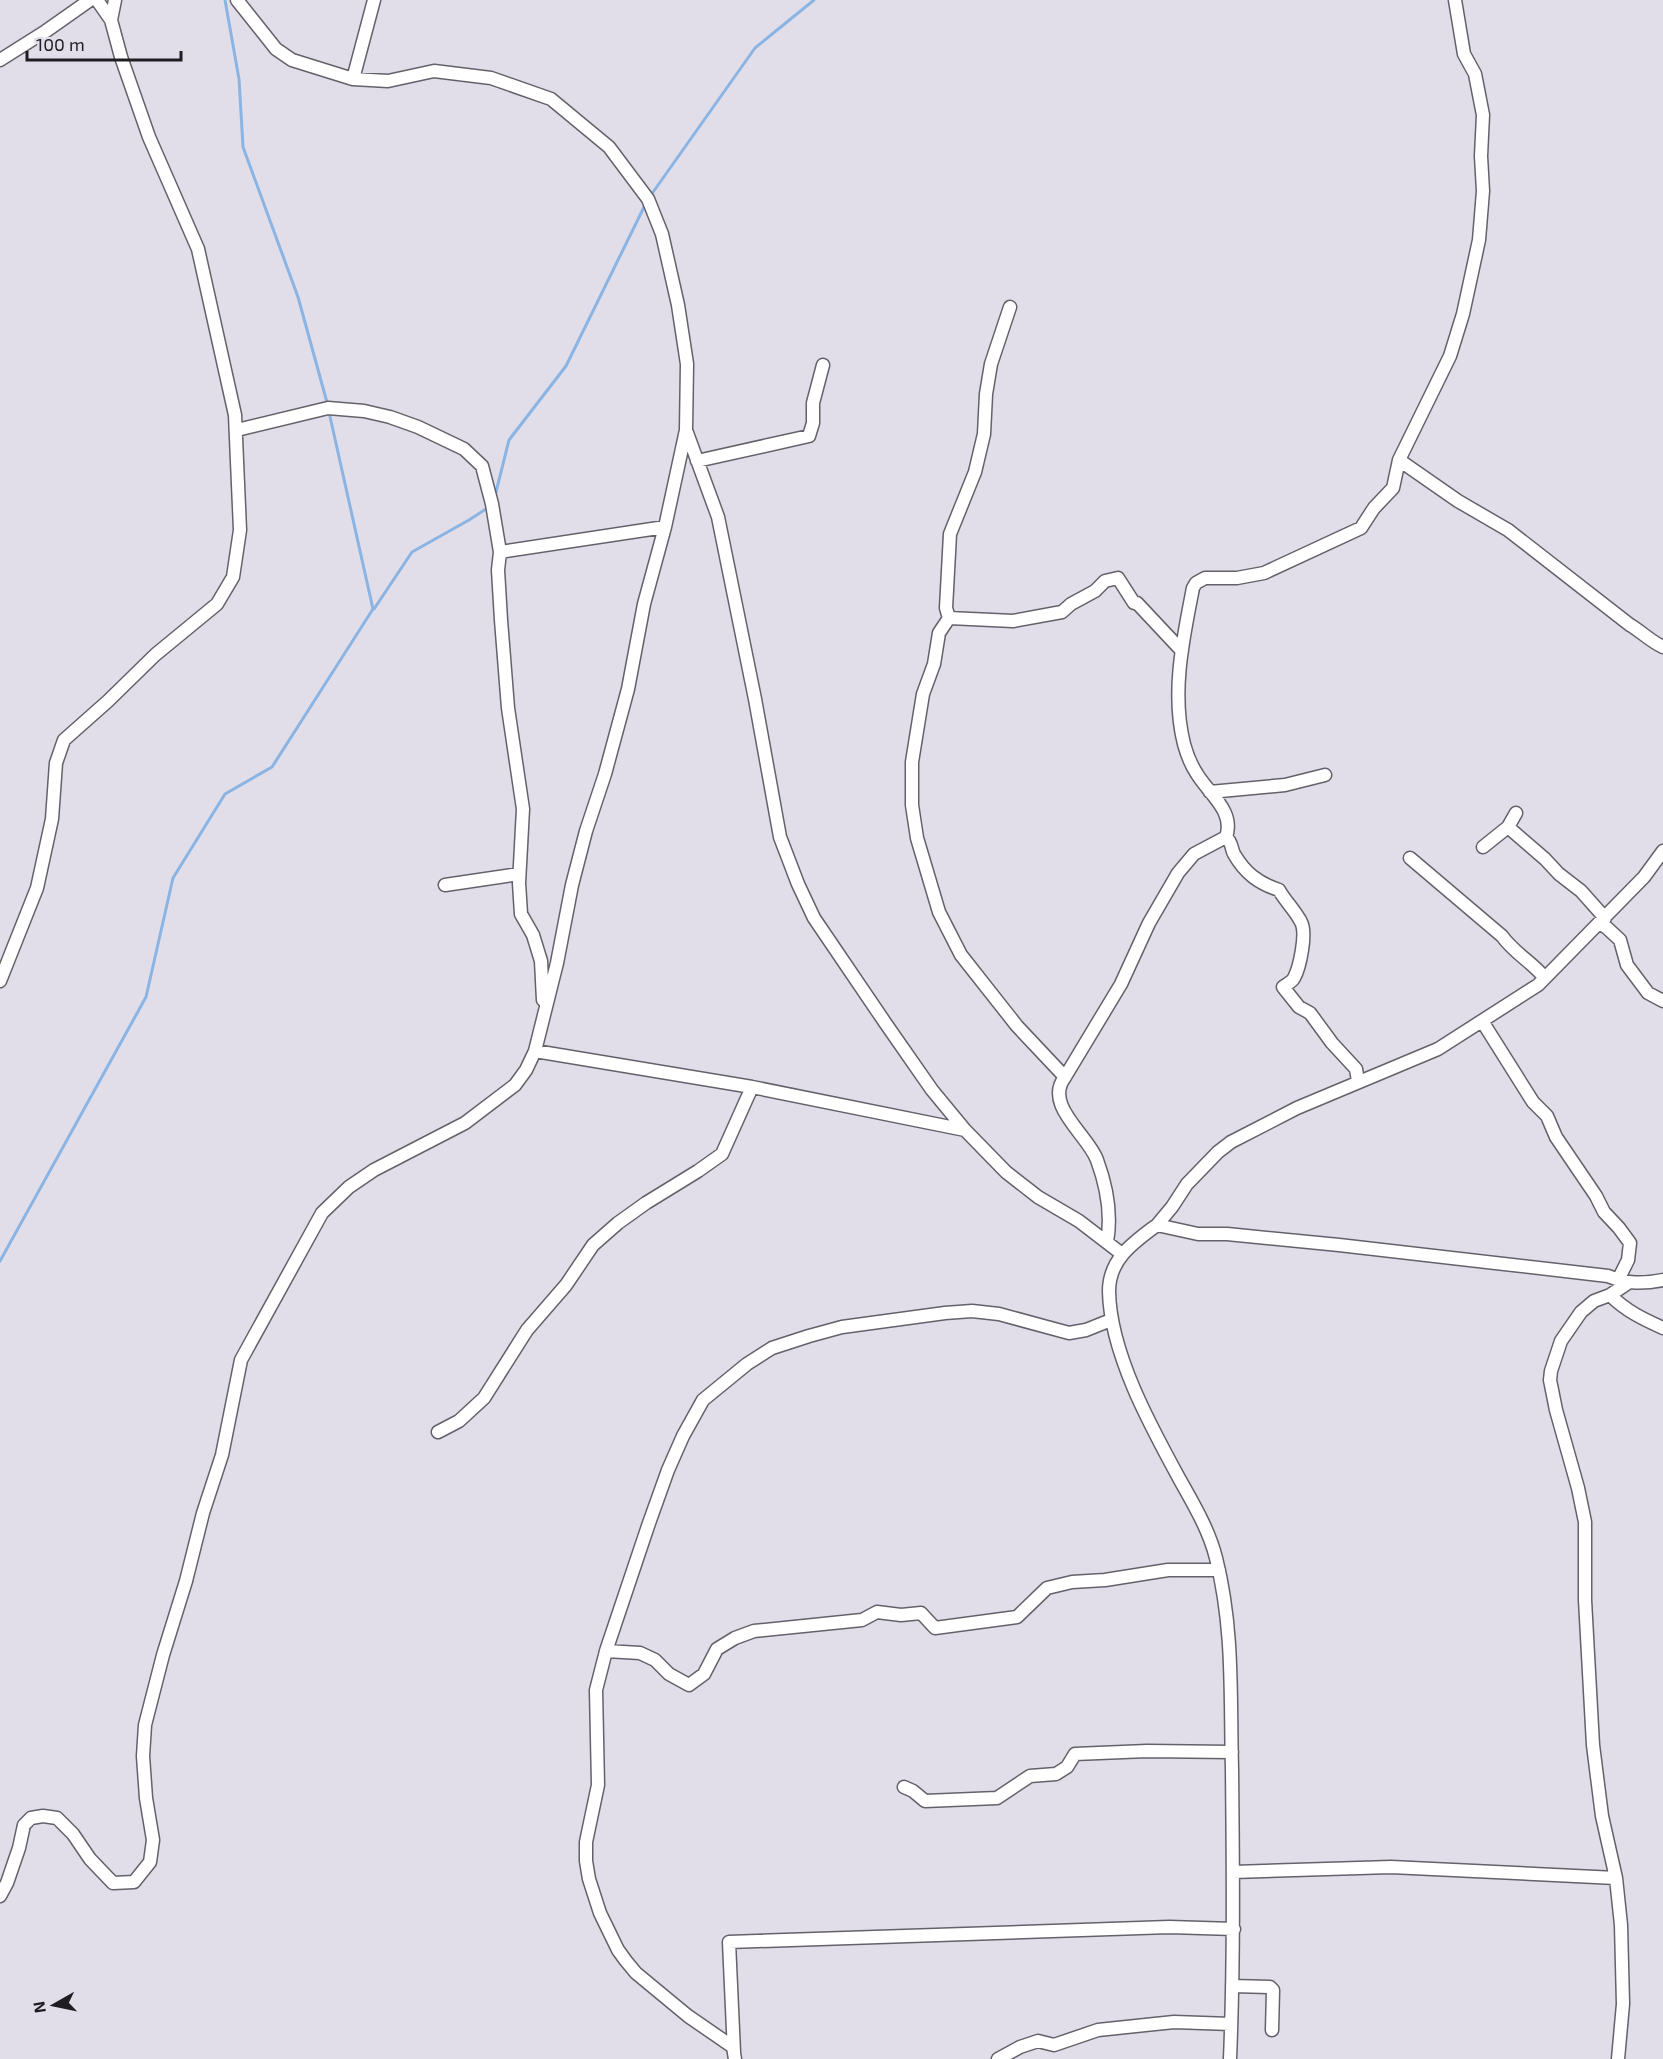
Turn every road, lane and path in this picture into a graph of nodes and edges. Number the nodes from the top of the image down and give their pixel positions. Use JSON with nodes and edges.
{"nodes":[{"id":1,"x":90,"y":0,"type":"edge"},
{"id":2,"x":97,"y":0,"type":"edge"},
{"id":3,"x":115,"y":0,"type":"edge"},
{"id":4,"x":237,"y":0,"type":"edge"},
{"id":5,"x":374,"y":0,"type":"edge"},
{"id":6,"x":1455,"y":0,"type":"edge"},
{"id":7,"x":111,"y":20,"type":"junction"},
{"id":8,"x":0,"y":60,"type":"edge"},
{"id":9,"x":353,"y":79,"type":"junction"},
{"id":10,"x":1010,"y":308,"type":"dead end"},
{"id":11,"x":823,"y":365,"type":"dead end"},
{"id":12,"x":237,"y":430,"type":"junction"},
{"id":13,"x":686,"y":430,"type":"junction"},
{"id":14,"x":1400,"y":459,"type":"junction"},
{"id":15,"x":698,"y":461,"type":"junction"},
{"id":16,"x":665,"y":527,"type":"junction"},
{"id":17,"x":500,"y":552,"type":"junction"},
{"id":18,"x":949,"y":618,"type":"junction"},
{"id":19,"x":1663,"y":647,"type":"edge"},
{"id":20,"x":1182,"y":651,"type":"junction"},
{"id":21,"x":1325,"y":775,"type":"dead end"},
{"id":22,"x":1210,"y":792,"type":"junction"},
{"id":23,"x":1516,"y":813,"type":"dead end"},
{"id":24,"x":1508,"y":827,"type":"junction"},
{"id":25,"x":1227,"y":837,"type":"junction"},
{"id":26,"x":1483,"y":848,"type":"dead end"},
{"id":27,"x":1663,"y":852,"type":"edge"},
{"id":28,"x":1410,"y":858,"type":"dead end"},
{"id":29,"x":519,"y":874,"type":"junction"},
{"id":30,"x":445,"y":885,"type":"dead end"},
{"id":31,"x":1602,"y":921,"type":"junction"},
{"id":32,"x":1545,"y":978,"type":"junction"},
{"id":33,"x":0,"y":981,"type":"edge"},
{"id":34,"x":1663,"y":1001,"type":"edge"},
{"id":35,"x":1482,"y":1021,"type":"junction"},
{"id":36,"x":536,"y":1047,"type":"junction"},
{"id":37,"x":1065,"y":1077,"type":"junction"},
{"id":38,"x":1358,"y":1081,"type":"junction"},
{"id":39,"x":752,"y":1088,"type":"junction"},
{"id":40,"x":964,"y":1130,"type":"junction"},
{"id":41,"x":1157,"y":1225,"type":"junction"},
{"id":42,"x":1107,"y":1242,"type":"junction"},
{"id":43,"x":1122,"y":1254,"type":"junction"},
{"id":44,"x":1663,"y":1280,"type":"edge"},
{"id":45,"x":1623,"y":1282,"type":"junction"},
{"id":46,"x":1610,"y":1295,"type":"junction"},
{"id":47,"x":1111,"y":1320,"type":"junction"},
{"id":48,"x":1663,"y":1328,"type":"edge"},
{"id":49,"x":438,"y":1432,"type":"dead end"},
{"id":50,"x":1219,"y":1570,"type":"junction"},
{"id":51,"x":606,"y":1651,"type":"junction"},
{"id":52,"x":1232,"y":1752,"type":"junction"},
{"id":53,"x":904,"y":1787,"type":"dead end"},
{"id":54,"x":1234,"y":1872,"type":"junction"},
{"id":55,"x":1616,"y":1878,"type":"junction"},
{"id":56,"x":0,"y":1896,"type":"edge"},
{"id":57,"x":1234,"y":1929,"type":"junction"},
{"id":58,"x":1232,"y":1986,"type":"junction"},
{"id":59,"x":1231,"y":2024,"type":"junction"},
{"id":60,"x":1272,"y":2030,"type":"dead end"},
{"id":61,"x":735,"y":2056,"type":"edge"},
{"id":62,"x":998,"y":2059,"type":"edge"},
{"id":63,"x":1230,"y":2059,"type":"edge"},
{"id":64,"x":1618,"y":2059,"type":"edge"}],
"edges":[{"from":1,"to":8,"type":"street"},
{"from":2,"to":7,"type":"street"},
{"from":3,"to":7,"type":"street"},
{"from":4,"to":9,"type":"street"},
{"from":5,"to":9,"type":"street"},
{"from":6,"to":14,"type":"street"},
{"from":7,"to":12,"type":"street"},
{"from":9,"to":13,"type":"street"},
{"from":10,"to":18,"type":"street"},
{"from":11,"to":15,"type":"street"},
{"from":12,"to":17,"type":"street"},
{"from":12,"to":33,"type":"street"},
{"from":13,"to":15,"type":"street"},
{"from":13,"to":16,"type":"street"},
{"from":14,"to":19,"type":"street"},
{"from":14,"to":20,"type":"street"},
{"from":15,"to":40,"type":"street"},
{"from":16,"to":17,"type":"street"},
{"from":16,"to":36,"type":"street"},
{"from":17,"to":29,"type":"street"},
{"from":18,"to":20,"type":"street"},
{"from":18,"to":37,"type":"street"},
{"from":20,"to":22,"type":"street"},
{"from":21,"to":22,"type":"street"},
{"from":22,"to":25,"type":"street"},
{"from":23,"to":24,"type":"street"},
{"from":24,"to":26,"type":"street"},
{"from":24,"to":31,"type":"street"},
{"from":25,"to":37,"type":"street"},
{"from":25,"to":38,"type":"street"},
{"from":27,"to":31,"type":"street"},
{"from":28,"to":32,"type":"street"},
{"from":29,"to":30,"type":"street"},
{"from":29,"to":36,"type":"street"},
{"from":31,"to":32,"type":"street"},
{"from":31,"to":34,"type":"street"},
{"from":32,"to":35,"type":"street"},
{"from":35,"to":38,"type":"street"},
{"from":35,"to":45,"type":"street"},
{"from":36,"to":39,"type":"street"},
{"from":36,"to":56,"type":"street"},
{"from":37,"to":42,"type":"street"},
{"from":38,"to":41,"type":"street"},
{"from":39,"to":40,"type":"street"},
{"from":39,"to":49,"type":"street"},
{"from":40,"to":42,"type":"street"},
{"from":41,"to":43,"type":"street"},
{"from":41,"to":45,"type":"street"},
{"from":42,"to":43,"type":"street"},
{"from":43,"to":47,"type":"street"},
{"from":44,"to":45,"type":"street"},
{"from":45,"to":46,"type":"street"},
{"from":46,"to":48,"type":"street"},
{"from":46,"to":55,"type":"street"},
{"from":47,"to":50,"type":"street"},
{"from":47,"to":51,"type":"street"},
{"from":50,"to":51,"type":"street"},
{"from":50,"to":52,"type":"street"},
{"from":51,"to":61,"type":"street"},
{"from":52,"to":53,"type":"street"},
{"from":52,"to":54,"type":"street"},
{"from":54,"to":55,"type":"street"},
{"from":54,"to":57,"type":"street"},
{"from":55,"to":64,"type":"street"},
{"from":57,"to":58,"type":"street"},
{"from":57,"to":61,"type":"street"},
{"from":58,"to":59,"type":"street"},
{"from":58,"to":60,"type":"street"},
{"from":59,"to":62,"type":"street"},
{"from":59,"to":63,"type":"street"}]}
